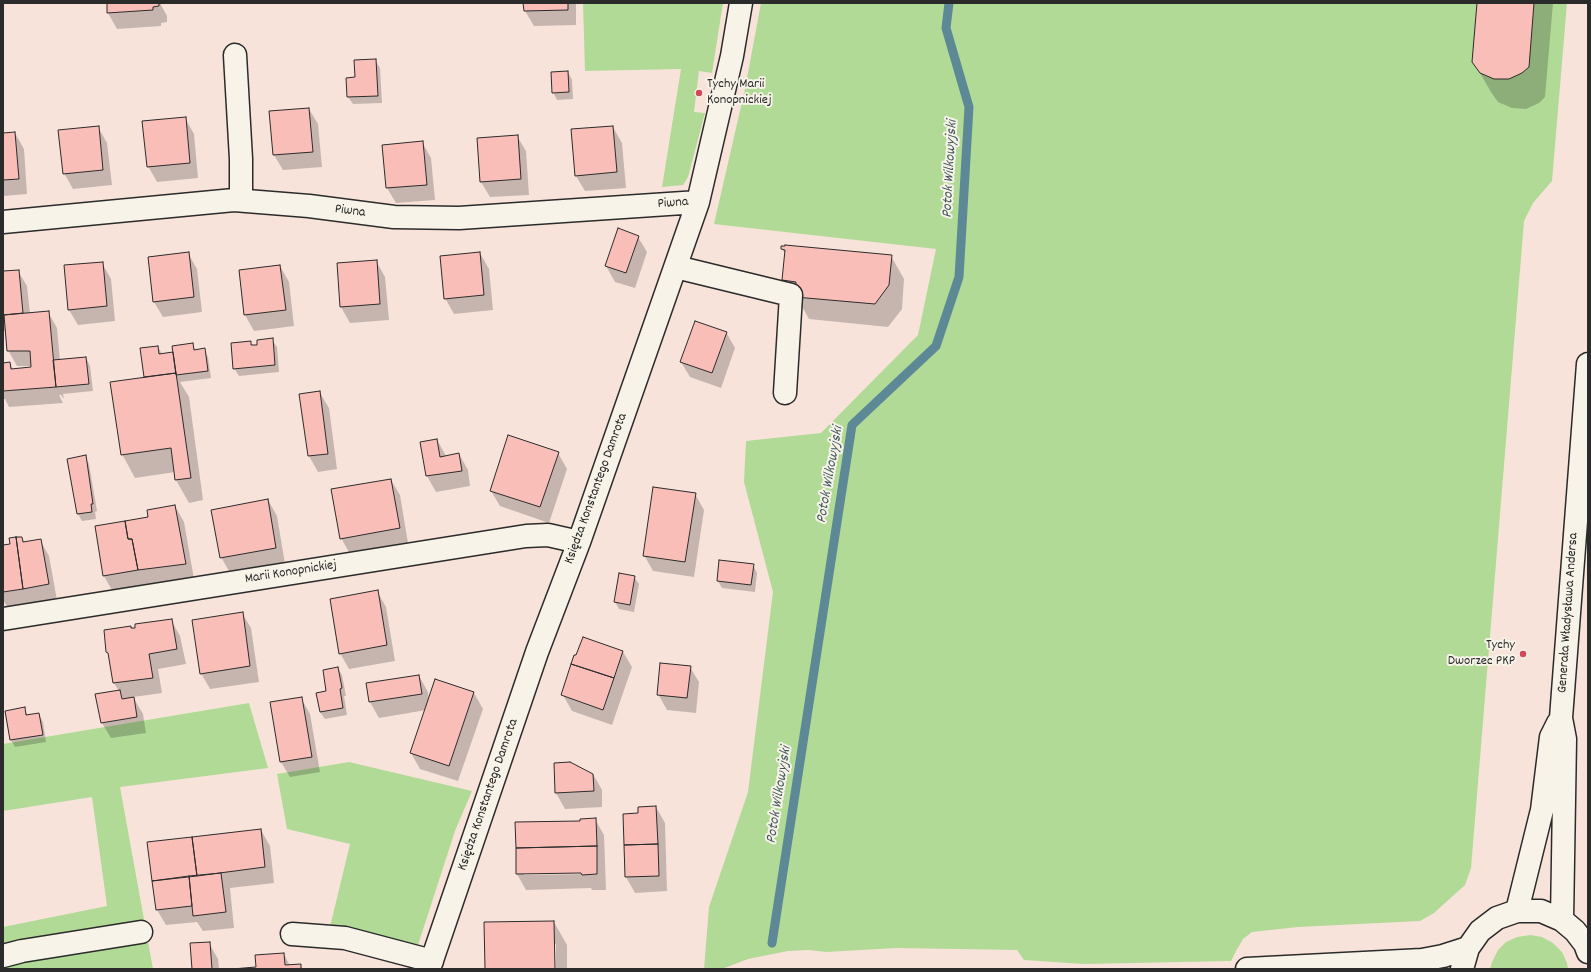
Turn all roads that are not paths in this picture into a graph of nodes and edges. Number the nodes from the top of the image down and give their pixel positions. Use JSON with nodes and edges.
{"nodes":[{"id":1,"x":741,"y":3,"type":"edge"},
{"id":2,"x":235,"y":55,"type":"dead end"},
{"id":3,"x":241,"y":200,"type":"junction"},
{"id":4,"x":698,"y":202,"type":"junction"},
{"id":5,"x":3,"y":222,"type":"edge"},
{"id":6,"x":676,"y":267,"type":"junction"},
{"id":7,"x":1588,"y":364,"type":"edge"},
{"id":8,"x":785,"y":393,"type":"dead end"},
{"id":9,"x":579,"y":542,"type":"junction"},
{"id":10,"x":3,"y":619,"type":"edge"},
{"id":11,"x":1561,"y":718,"type":"junction"},
{"id":12,"x":1517,"y":911,"type":"junction"},
{"id":13,"x":1562,"y":920,"type":"junction"},
{"id":14,"x":141,"y":932,"type":"dead end"},
{"id":15,"x":292,"y":934,"type":"dead end"},
{"id":16,"x":1468,"y":948,"type":"junction"},
{"id":17,"x":1588,"y":952,"type":"edge"},
{"id":18,"x":3,"y":956,"type":"edge"},
{"id":19,"x":431,"y":965,"type":"edge"},
{"id":20,"x":1349,"y":966,"type":"edge"},
{"id":21,"x":1247,"y":969,"type":"edge"},
{"id":22,"x":1462,"y":969,"type":"edge"}],
"edges":[{"from":1,"to":4,"type":"street","name":"Księdza Konstantego Damrota"},
{"from":2,"to":3,"type":"street"},
{"from":3,"to":4,"type":"street","name":"Piwna"},
{"from":3,"to":5,"type":"street","name":"Piwna"},
{"from":4,"to":6,"type":"street","name":"Księdza Konstantego Damrota"},
{"from":6,"to":8,"type":"street"},
{"from":6,"to":9,"type":"street","name":"Księdza Konstantego Damrota"},
{"from":7,"to":11,"type":"street","name":"Generała Władysława Andersa"},
{"from":9,"to":10,"type":"street","name":"Marii Konopnickiej"},
{"from":9,"to":19,"type":"street","name":"Księdza Konstantego Damrota"},
{"from":11,"to":12,"type":"street","name":"Generała Władysława Andersa"},
{"from":11,"to":13,"type":"street","name":"Generała Władysława Andersa"},
{"from":12,"to":13,"type":"street"},
{"from":12,"to":16,"type":"street"},
{"from":13,"to":17,"type":"street"},
{"from":14,"to":18,"type":"street"},
{"from":15,"to":19,"type":"street"},
{"from":16,"to":20,"type":"street"},
{"from":16,"to":22,"type":"street"},
{"from":20,"to":21,"type":"street"}]}
